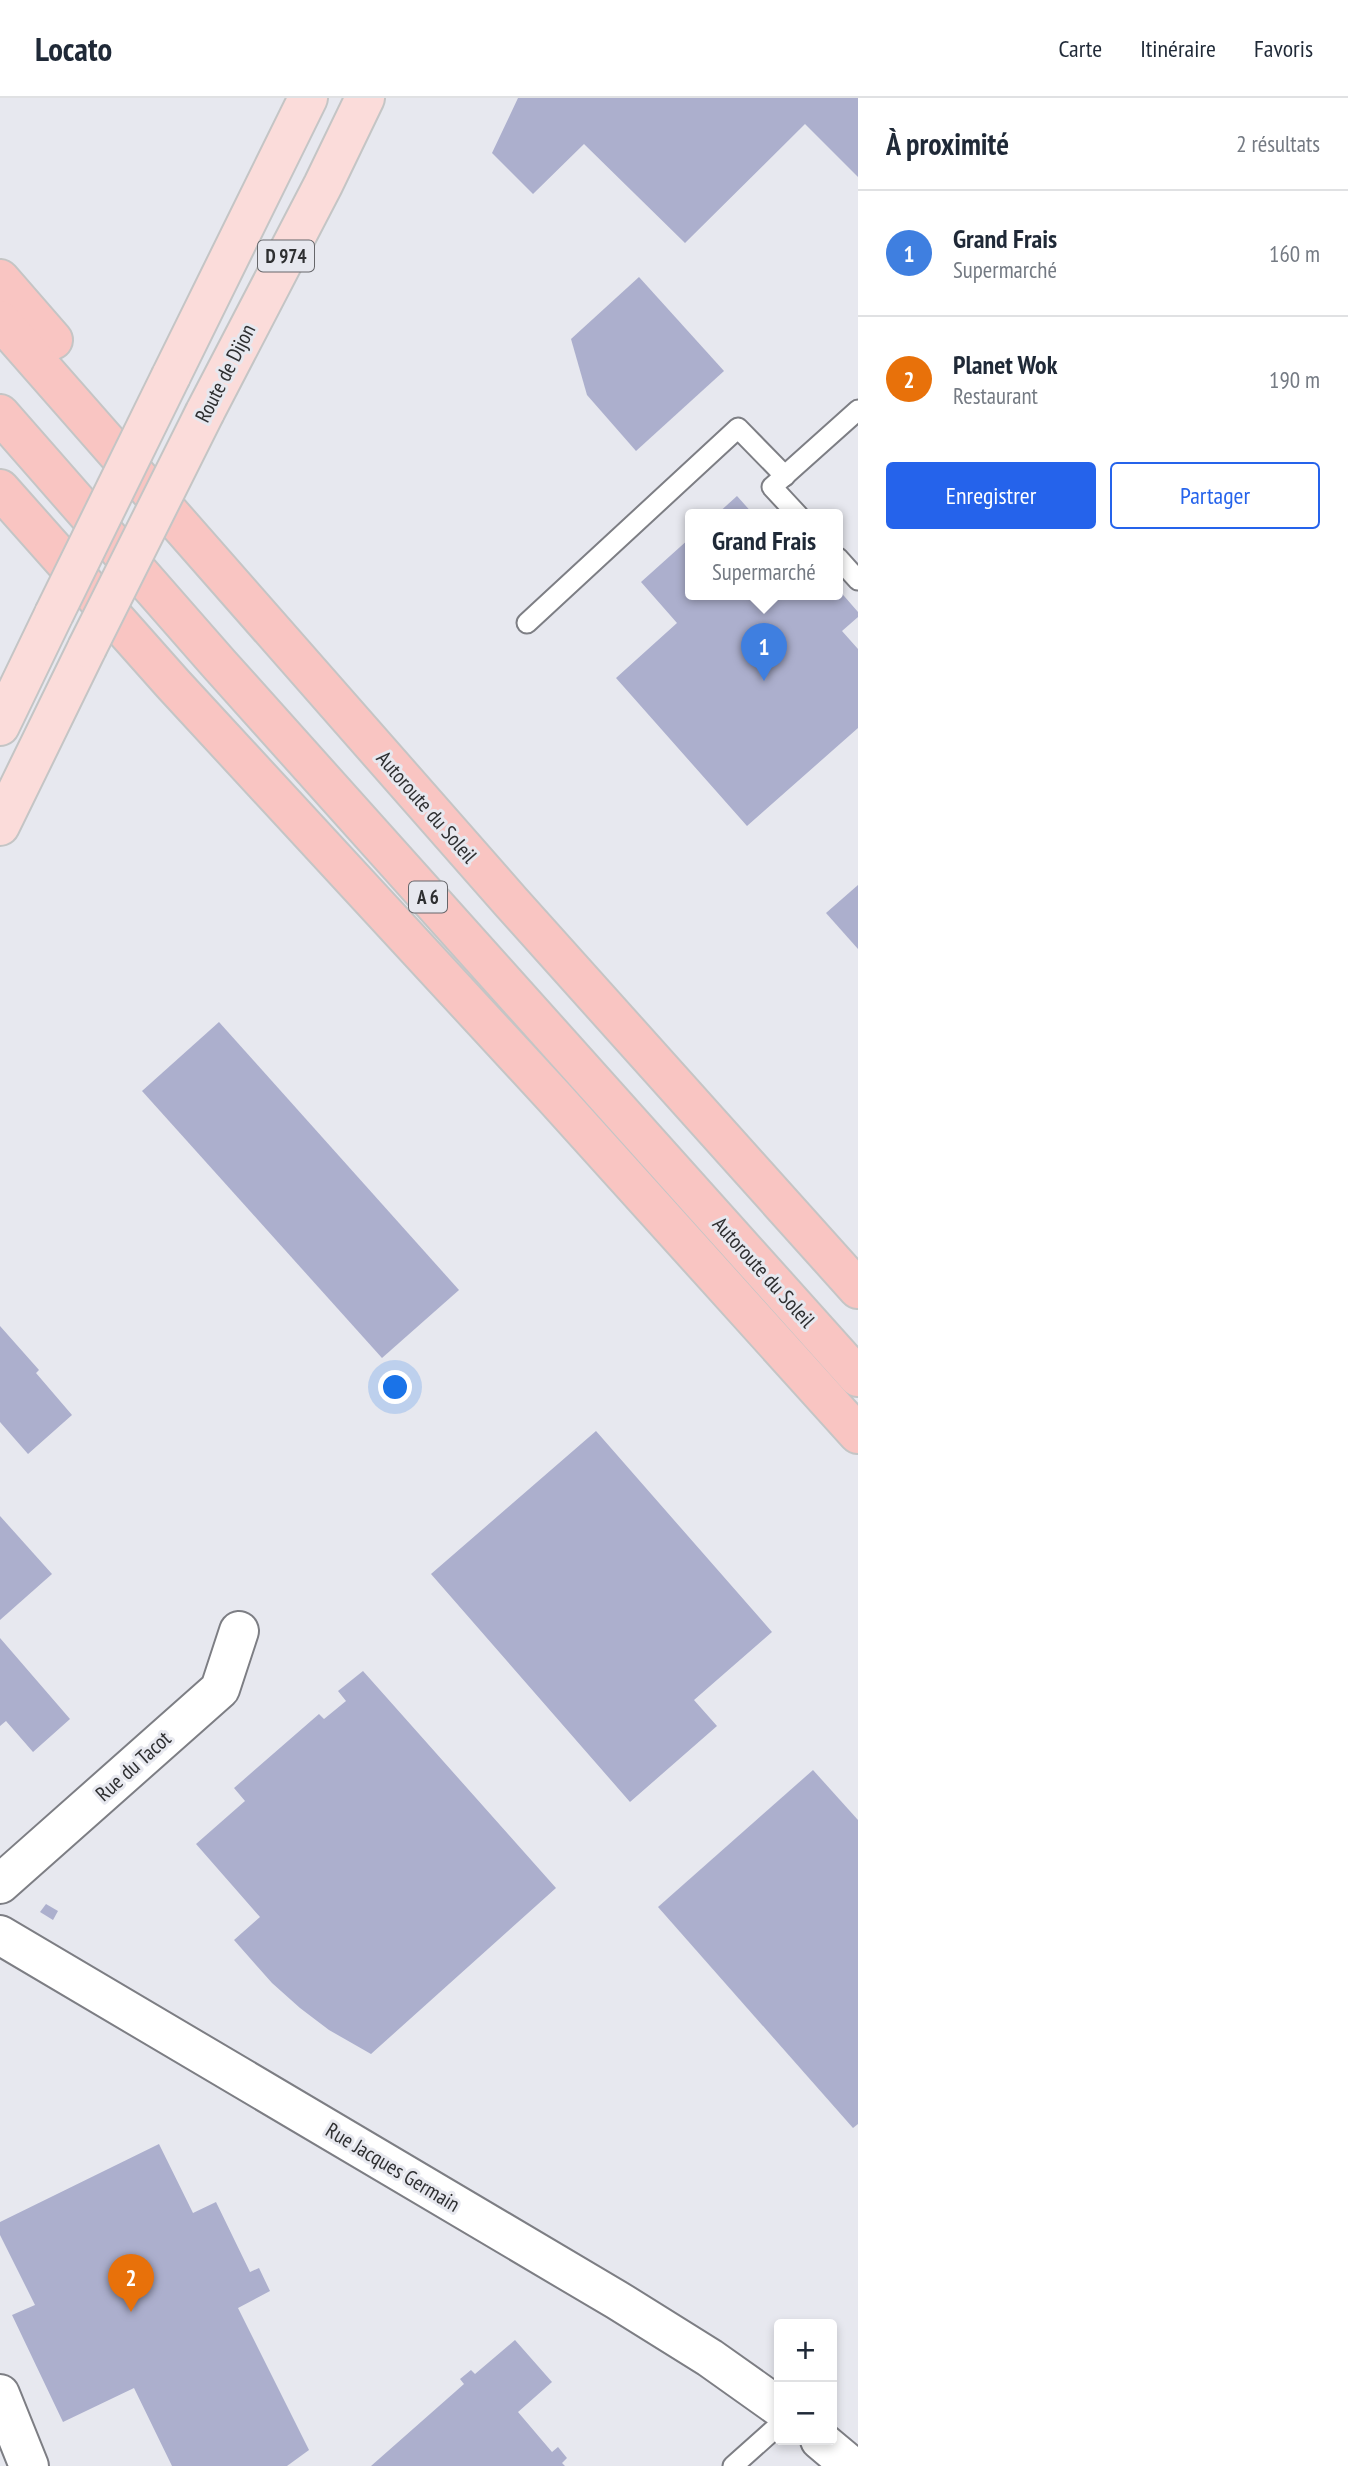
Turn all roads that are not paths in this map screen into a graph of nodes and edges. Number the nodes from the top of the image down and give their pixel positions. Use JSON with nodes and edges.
{"nodes":[{"id":1,"x":308,"y":98,"type":"edge"},
{"id":2,"x":365,"y":98,"type":"edge"},
{"id":3,"x":0,"y":279,"type":"edge"},
{"id":4,"x":0,"y":320,"type":"edge"},
{"id":5,"x":858,"y":410,"type":"edge"},
{"id":6,"x":0,"y":414,"type":"edge"},
{"id":7,"x":785,"y":476,"type":"junction"},
{"id":8,"x":0,"y":489,"type":"edge"},
{"id":9,"x":792,"y":509,"type":"edge"},
{"id":10,"x":843,"y":564,"type":"edge"},
{"id":11,"x":858,"y":580,"type":"edge"},
{"id":12,"x":527,"y":623,"type":"dead end"},
{"id":13,"x":292,"y":654,"type":"junction"},
{"id":14,"x":0,"y":726,"type":"edge"},
{"id":15,"x":0,"y":826,"type":"edge"},
{"id":16,"x":858,"y":1289,"type":"edge"},
{"id":17,"x":858,"y":1377,"type":"edge"},
{"id":18,"x":858,"y":1434,"type":"edge"},
{"id":19,"x":239,"y":1631,"type":"dead end"},
{"id":20,"x":0,"y":1884,"type":"edge"},
{"id":21,"x":0,"y":1936,"type":"edge"},
{"id":22,"x":0,"y":2394,"type":"edge"},
{"id":23,"x":774,"y":2403,"type":"edge"},
{"id":24,"x":774,"y":2429,"type":"edge"},
{"id":25,"x":826,"y":2445,"type":"edge"},
{"id":26,"x":29,"y":2466,"type":"edge"},
{"id":27,"x":733,"y":2466,"type":"edge"},
{"id":28,"x":851,"y":2466,"type":"edge"}],
"edges":[{"from":1,"to":14,"type":"main road","number":"D 974","bridge":true},
{"from":2,"to":15,"type":"main road","name":"Route de Dijon","number":"D 974","bridge":true},
{"from":3,"to":13,"type":"highway"},
{"from":4,"to":13,"type":"highway","name":"Autoroute du Soleil"},
{"from":5,"to":7,"type":"lane"},
{"from":6,"to":17,"type":"highway","name":"Autoroute du Soleil","number":"A 6"},
{"from":7,"to":9,"type":"lane"},
{"from":7,"to":12,"type":"lane"},
{"from":8,"to":18,"type":"highway"},
{"from":10,"to":11,"type":"lane"},
{"from":13,"to":16,"type":"highway","name":"Autoroute du Soleil"},
{"from":19,"to":20,"type":"main road","name":"Rue du Tacot"},
{"from":21,"to":23,"type":"main road","name":"Rue Jacques Germain"},
{"from":22,"to":26,"type":"main road"},
{"from":24,"to":27,"type":"lane"},
{"from":25,"to":28,"type":"main road"}]}
